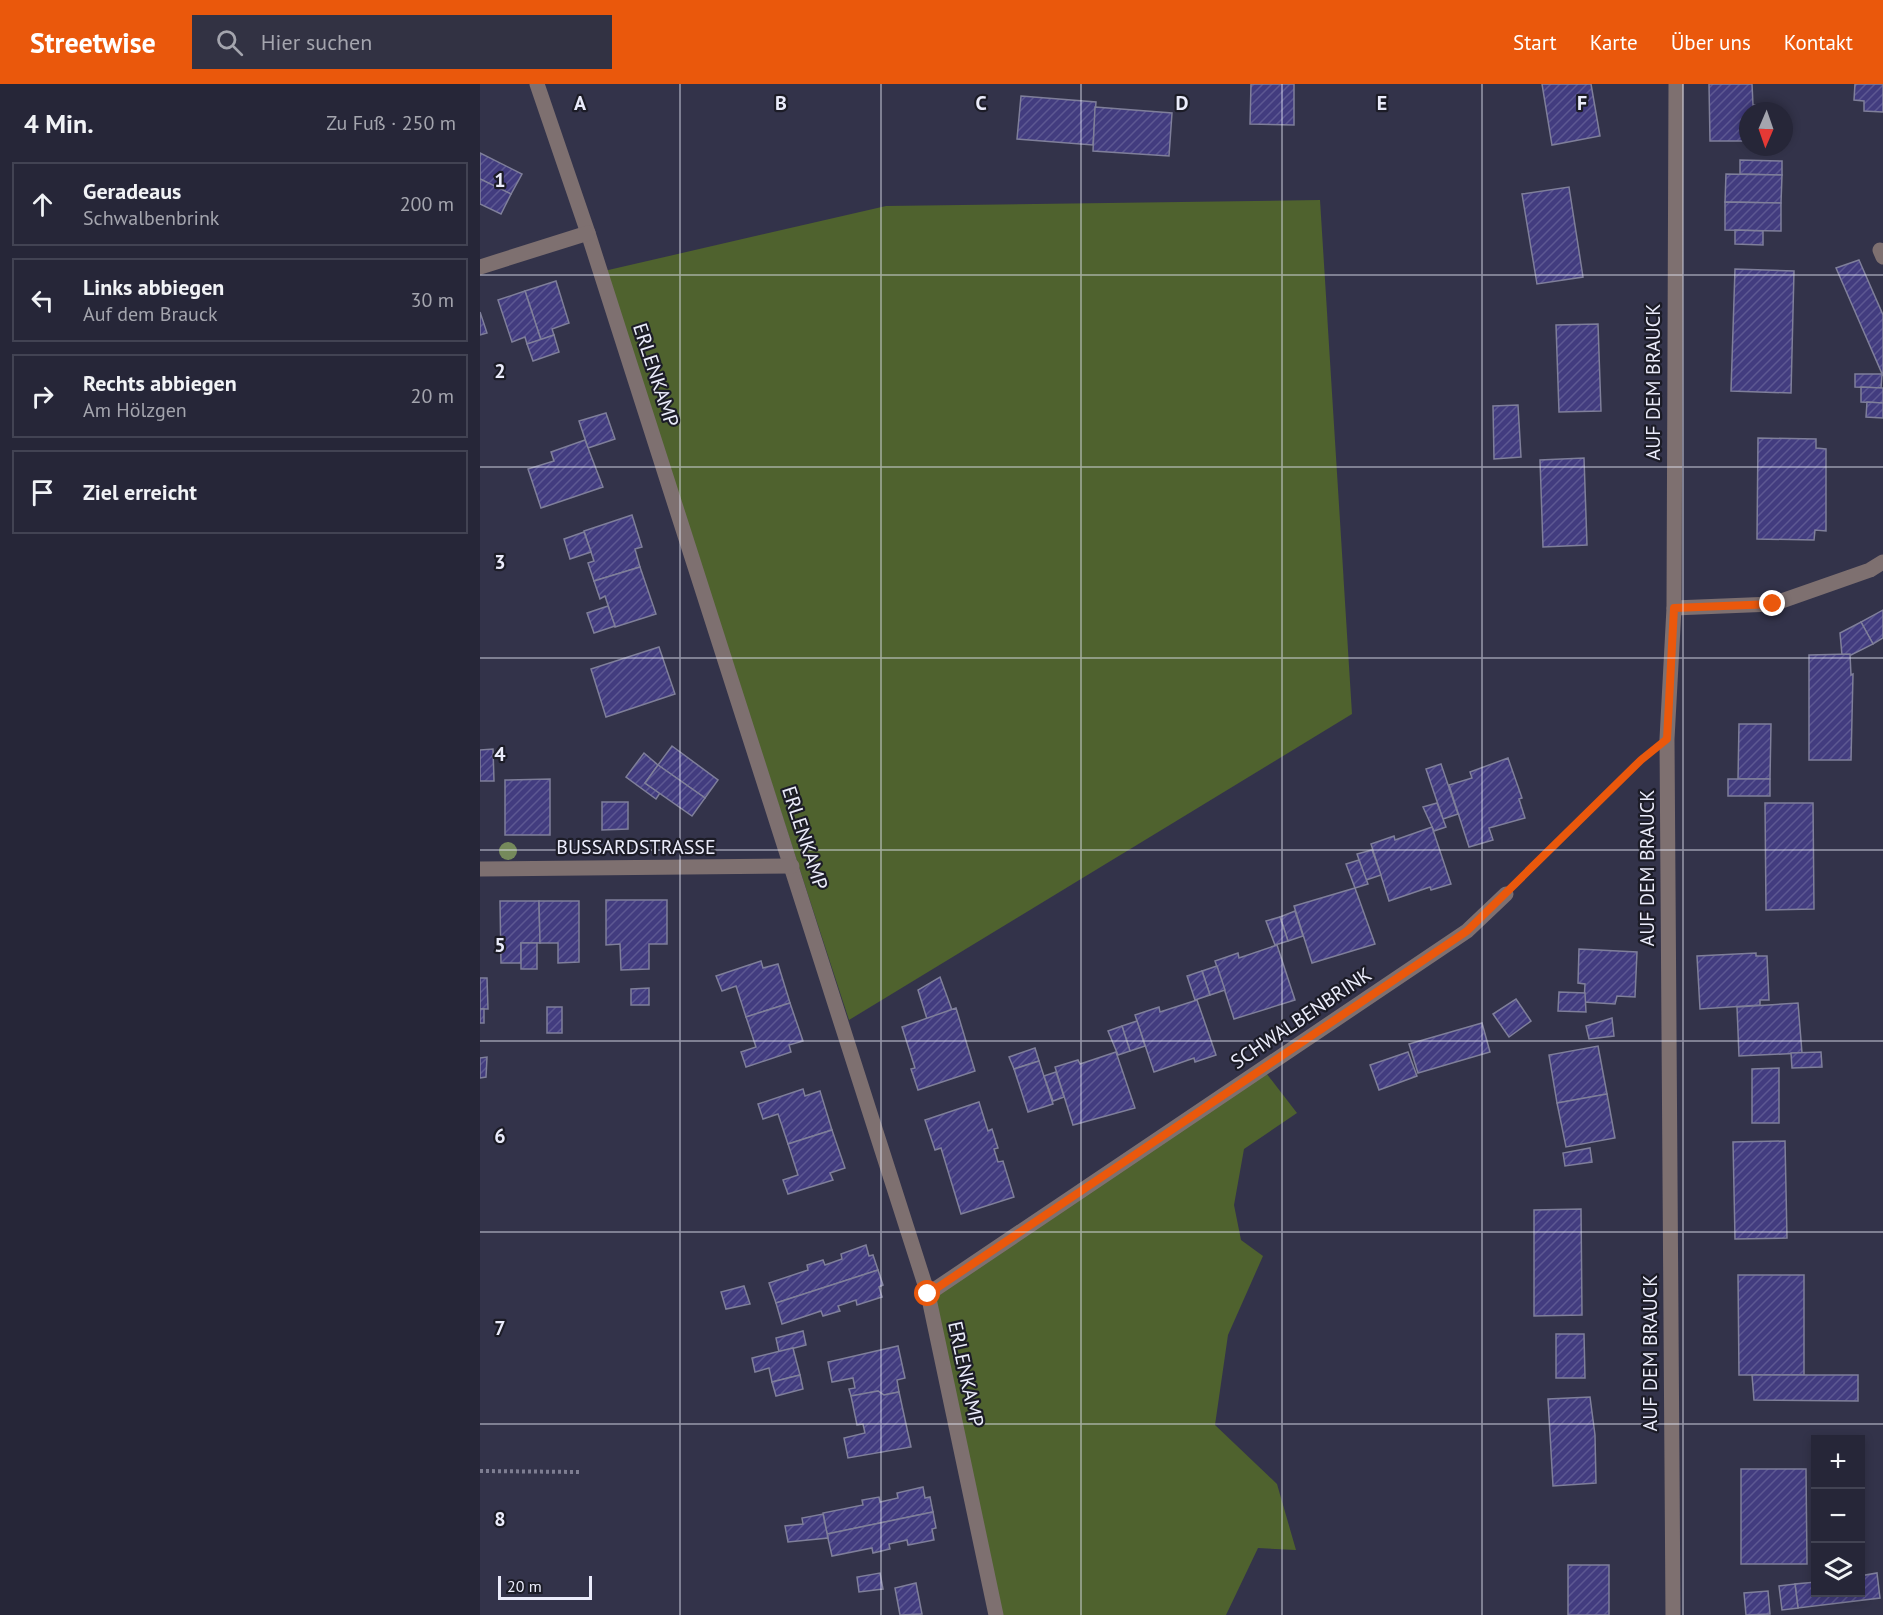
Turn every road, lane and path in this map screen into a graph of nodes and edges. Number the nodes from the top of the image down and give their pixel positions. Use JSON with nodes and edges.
{"nodes":[{"id":1,"x":537,"y":84,"type":"edge"},
{"id":2,"x":1676,"y":84,"type":"edge"},
{"id":3,"x":588,"y":233,"type":"junction"},
{"id":4,"x":480,"y":267,"type":"edge"},
{"id":5,"x":1883,"y":562,"type":"edge"},
{"id":6,"x":1674,"y":608,"type":"junction"},
{"id":7,"x":1667,"y":739,"type":"junction"},
{"id":8,"x":792,"y":866,"type":"junction"},
{"id":9,"x":480,"y":869,"type":"edge"},
{"id":10,"x":1506,"y":894,"type":"joint"},
{"id":11,"x":928,"y":1294,"type":"junction"},
{"id":12,"x":480,"y":1471,"type":"edge"},
{"id":13,"x":579,"y":1472,"type":"dead end"},
{"id":14,"x":996,"y":1615,"type":"edge"},
{"id":15,"x":1673,"y":1615,"type":"edge"}],
"edges":[{"from":1,"to":3,"type":"street","name":"ERLENKAMP"},
{"from":2,"to":6,"type":"street","name":"AUF DEM BRAUCK"},
{"from":3,"to":4,"type":"street"},
{"from":3,"to":8,"type":"street","name":"ERLENKAMP"},
{"from":5,"to":6,"type":"street"},
{"from":6,"to":7,"type":"street","name":"AUF DEM BRAUCK"},
{"from":7,"to":10,"type":"path"},
{"from":7,"to":15,"type":"street","name":"AUF DEM BRAUCK"},
{"from":8,"to":9,"type":"street","name":"BUSSARDSTRASSE"},
{"from":8,"to":11,"type":"street","name":"ERLENKAMP"},
{"from":10,"to":11,"type":"street","name":"SCHWALBENBRINK"},
{"from":11,"to":14,"type":"street","name":"ERLENKAMP"},
{"from":12,"to":13,"type":"path"}]}
